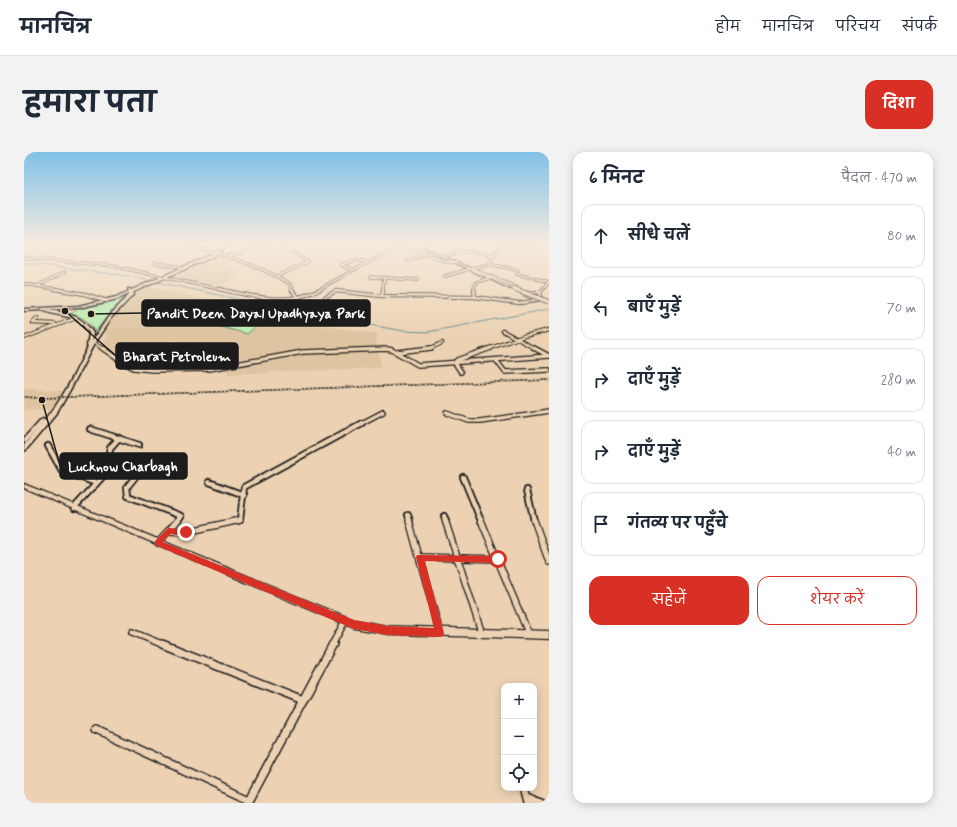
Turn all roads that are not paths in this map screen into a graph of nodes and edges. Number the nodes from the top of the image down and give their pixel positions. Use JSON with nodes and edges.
{"nodes":[{"id":1,"x":60,"y":274,"type":"edge"},
{"id":2,"x":145,"y":274,"type":"edge"},
{"id":3,"x":166,"y":274,"type":"edge"},
{"id":4,"x":170,"y":274,"type":"edge"},
{"id":5,"x":272,"y":274,"type":"edge"},
{"id":6,"x":280,"y":274,"type":"edge"},
{"id":7,"x":346,"y":274,"type":"edge"},
{"id":8,"x":451,"y":274,"type":"edge"},
{"id":9,"x":481,"y":274,"type":"edge"},
{"id":10,"x":483,"y":274,"type":"edge"},
{"id":11,"x":484,"y":274,"type":"edge"},
{"id":12,"x":519,"y":274,"type":"edge"},
{"id":13,"x":276,"y":276,"type":"junction"},
{"id":14,"x":445,"y":276,"type":"dead end"},
{"id":15,"x":165,"y":277,"type":"junction"},
{"id":16,"x":371,"y":277,"type":"dead end"},
{"id":17,"x":159,"y":278,"type":"junction"},
{"id":18,"x":384,"y":278,"type":"junction"},
{"id":19,"x":488,"y":278,"type":"junction"},
{"id":20,"x":418,"y":280,"type":"dead end"},
{"id":21,"x":549,"y":282,"type":"edge"},
{"id":22,"x":24,"y":284,"type":"edge"},
{"id":23,"x":37,"y":286,"type":"junction"},
{"id":24,"x":130,"y":292,"type":"junction"},
{"id":25,"x":540,"y":292,"type":"junction"},
{"id":26,"x":521,"y":293,"type":"junction"},
{"id":27,"x":528,"y":293,"type":"junction"},
{"id":28,"x":382,"y":296,"type":"junction"},
{"id":29,"x":325,"y":297,"type":"dead end"},
{"id":30,"x":474,"y":297,"type":"junction"},
{"id":31,"x":298,"y":298,"type":"junction"},
{"id":32,"x":541,"y":298,"type":"junction"},
{"id":33,"x":102,"y":299,"type":"junction"},
{"id":34,"x":537,"y":300,"type":"junction"},
{"id":35,"x":107,"y":301,"type":"junction"},
{"id":36,"x":549,"y":302,"type":"edge"},
{"id":37,"x":24,"y":309,"type":"edge"},
{"id":38,"x":44,"y":310,"type":"junction"},
{"id":39,"x":38,"y":318,"type":"dead end"},
{"id":40,"x":76,"y":318,"type":"junction"},
{"id":41,"x":57,"y":324,"type":"junction"},
{"id":42,"x":549,"y":330,"type":"edge"},
{"id":43,"x":503,"y":331,"type":"dead end"},
{"id":44,"x":24,"y":338,"type":"edge"},
{"id":45,"x":517,"y":339,"type":"junction"},
{"id":46,"x":93,"y":342,"type":"junction"},
{"id":47,"x":442,"y":343,"type":"dead end"},
{"id":48,"x":396,"y":352,"type":"junction"},
{"id":49,"x":549,"y":356,"type":"edge"},
{"id":50,"x":496,"y":360,"type":"junction"},
{"id":51,"x":455,"y":363,"type":"junction"},
{"id":52,"x":549,"y":370,"type":"edge"},
{"id":53,"x":461,"y":372,"type":"dead end"},
{"id":54,"x":549,"y":411,"type":"edge"},
{"id":55,"x":383,"y":412,"type":"dead end"},
{"id":56,"x":447,"y":413,"type":"dead end"},
{"id":57,"x":90,"y":429,"type":"dead end"},
{"id":58,"x":119,"y":438,"type":"junction"},
{"id":59,"x":24,"y":441,"type":"edge"},
{"id":60,"x":138,"y":445,"type":"dead end"},
{"id":61,"x":48,"y":446,"type":"dead end"},
{"id":62,"x":24,"y":450,"type":"edge"},
{"id":63,"x":179,"y":470,"type":"dead end"},
{"id":64,"x":463,"y":477,"type":"dead end"},
{"id":65,"x":209,"y":482,"type":"dead end"},
{"id":66,"x":96,"y":483,"type":"junction"},
{"id":67,"x":24,"y":486,"type":"edge"},
{"id":68,"x":527,"y":490,"type":"dead end"},
{"id":69,"x":244,"y":495,"type":"junction"},
{"id":70,"x":74,"y":508,"type":"junction"},
{"id":71,"x":408,"y":515,"type":"dead end"},
{"id":72,"x":444,"y":516,"type":"dead end"},
{"id":73,"x":168,"y":531,"type":"junction"},
{"id":74,"x":158,"y":543,"type":"junction"},
{"id":75,"x":420,"y":557,"type":"junction"},
{"id":76,"x":458,"y":558,"type":"junction"},
{"id":77,"x":498,"y":559,"type":"junction"},
{"id":78,"x":549,"y":562,"type":"edge"},
{"id":79,"x":345,"y":621,"type":"junction"},
{"id":80,"x":132,"y":632,"type":"dead end"},
{"id":81,"x":440,"y":633,"type":"junction"},
{"id":82,"x":482,"y":634,"type":"junction"},
{"id":83,"x":529,"y":635,"type":"junction"},
{"id":84,"x":549,"y":635,"type":"edge"},
{"id":85,"x":303,"y":700,"type":"junction"},
{"id":86,"x":97,"y":730,"type":"dead end"},
{"id":87,"x":524,"y":791,"type":"edge"},
{"id":88,"x":527,"y":801,"type":"edge"},
{"id":89,"x":248,"y":802,"type":"edge"},
{"id":90,"x":541,"y":803,"type":"edge"}],
"edges":[{"from":1,"to":23,"type":"street"},
{"from":2,"to":17,"type":"street"},
{"from":3,"to":17,"type":"main road"},
{"from":4,"to":15,"type":"main road"},
{"from":5,"to":13,"type":"street"},
{"from":6,"to":13,"type":"street"},
{"from":7,"to":31,"type":"street"},
{"from":8,"to":14,"type":"street"},
{"from":9,"to":19,"type":"street"},
{"from":10,"to":36,"type":"street","bridge":true},
{"from":11,"to":27,"type":"street"},
{"from":12,"to":21,"type":"street"},
{"from":13,"to":31,"type":"street"},
{"from":15,"to":17,"type":"main road"},
{"from":15,"to":31,"type":"street"},
{"from":16,"to":18,"type":"street"},
{"from":17,"to":24,"type":"main road"},
{"from":18,"to":20,"type":"street"},
{"from":18,"to":28,"type":"street"},
{"from":19,"to":26,"type":"street"},
{"from":19,"to":30,"type":"street"},
{"from":21,"to":25,"type":"street"},
{"from":22,"to":23,"type":"street"},
{"from":23,"to":33,"type":"street"},
{"from":24,"to":33,"type":"main road"},
{"from":24,"to":35,"type":"main road"},
{"from":24,"to":46,"type":"main road"},
{"from":25,"to":27,"type":"street"},
{"from":25,"to":32,"type":"street"},
{"from":26,"to":27,"type":"street"},
{"from":26,"to":34,"type":"street"},
{"from":27,"to":32,"type":"street"},
{"from":28,"to":29,"type":"street"},
{"from":28,"to":30,"type":"street"},
{"from":30,"to":34,"type":"street"},
{"from":32,"to":34,"type":"street"},
{"from":32,"to":36,"type":"street"},
{"from":33,"to":35,"type":"street"},
{"from":33,"to":37,"type":"main road"},
{"from":35,"to":38,"type":"main road"},
{"from":37,"to":38,"type":"main road"},
{"from":38,"to":40,"type":"main road"},
{"from":39,"to":41,"type":"street"},
{"from":40,"to":41,"type":"street"},
{"from":40,"to":59,"type":"main road"},
{"from":41,"to":44,"type":"street"},
{"from":42,"to":45,"type":"street"},
{"from":43,"to":45,"type":"street"},
{"from":45,"to":49,"type":"street"},
{"from":45,"to":51,"type":"street"},
{"from":46,"to":48,"type":"street"},
{"from":46,"to":62,"type":"main road"},
{"from":47,"to":48,"type":"street"},
{"from":48,"to":51,"type":"street"},
{"from":49,"to":50,"type":"street"},
{"from":50,"to":51,"type":"street"},
{"from":50,"to":52,"type":"street"},
{"from":51,"to":53,"type":"street"},
{"from":54,"to":56,"type":"street"},
{"from":55,"to":69,"type":"street"},
{"from":57,"to":58,"type":"street"},
{"from":58,"to":60,"type":"street"},
{"from":58,"to":66,"type":"street"},
{"from":61,"to":66,"type":"street"},
{"from":63,"to":73,"type":"street"},
{"from":64,"to":77,"type":"street"},
{"from":65,"to":69,"type":"street"},
{"from":66,"to":70,"type":"street"},
{"from":67,"to":70,"type":"street"},
{"from":68,"to":78,"type":"street"},
{"from":69,"to":73,"type":"street"},
{"from":70,"to":74,"type":"street"},
{"from":71,"to":75,"type":"street"},
{"from":72,"to":76,"type":"street"},
{"from":73,"to":74,"type":"street"},
{"from":74,"to":79,"type":"street"},
{"from":75,"to":76,"type":"street"},
{"from":75,"to":81,"type":"street"},
{"from":76,"to":77,"type":"street"},
{"from":76,"to":82,"type":"street"},
{"from":77,"to":83,"type":"street"},
{"from":79,"to":81,"type":"street"},
{"from":79,"to":85,"type":"street"},
{"from":80,"to":85,"type":"street"},
{"from":81,"to":82,"type":"street"},
{"from":82,"to":83,"type":"street"},
{"from":83,"to":84,"type":"street"},
{"from":85,"to":89,"type":"street"},
{"from":86,"to":89,"type":"street"},
{"from":87,"to":88,"type":"street"},
{"from":88,"to":90,"type":"street"}]}
